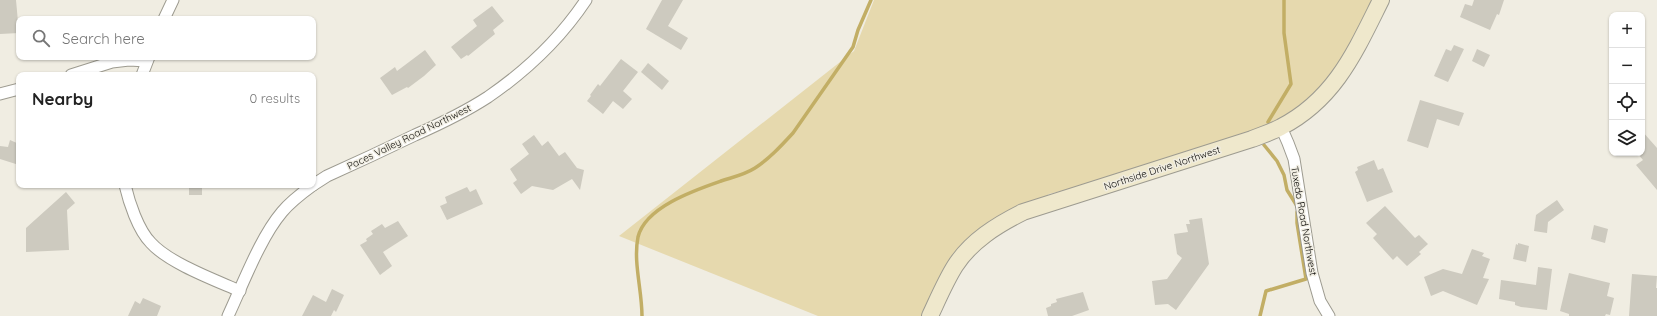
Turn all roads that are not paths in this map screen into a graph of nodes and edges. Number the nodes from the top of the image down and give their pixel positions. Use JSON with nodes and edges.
{"nodes":[{"id":1,"x":173,"y":0,"type":"edge"},
{"id":2,"x":586,"y":0,"type":"edge"},
{"id":3,"x":1381,"y":0,"type":"edge"},
{"id":4,"x":165,"y":16,"type":"edge"},
{"id":5,"x":129,"y":60,"type":"edge"},
{"id":6,"x":148,"y":60,"type":"edge"},
{"id":7,"x":80,"y":72,"type":"edge"},
{"id":8,"x":143,"y":72,"type":"edge"},
{"id":9,"x":16,"y":90,"type":"edge"},
{"id":10,"x":0,"y":94,"type":"edge"},
{"id":11,"x":1281,"y":127,"type":"junction"},
{"id":12,"x":316,"y":183,"type":"edge"},
{"id":13,"x":126,"y":188,"type":"edge"},
{"id":14,"x":309,"y":188,"type":"edge"},
{"id":15,"x":240,"y":291,"type":"junction"},
{"id":16,"x":228,"y":316,"type":"edge"},
{"id":17,"x":930,"y":316,"type":"edge"},
{"id":18,"x":1327,"y":316,"type":"edge"}],
"edges":[{"from":1,"to":4,"type":"street"},
{"from":2,"to":12,"type":"street","name":"Paces Valley Road Northwest"},
{"from":3,"to":11,"type":"street","name":"Northside Drive Northwest"},
{"from":5,"to":7,"type":"street"},
{"from":6,"to":8,"type":"street"},
{"from":9,"to":10,"type":"street"},
{"from":11,"to":17,"type":"street","name":"Northside Drive Northwest"},
{"from":11,"to":18,"type":"street","name":"Tuxedo Road Northwest"},
{"from":13,"to":15,"type":"street"},
{"from":14,"to":15,"type":"street","name":"Paces Valley Road Northwest"},
{"from":15,"to":16,"type":"street","name":"Paces Valley Road Northwest"}]}
